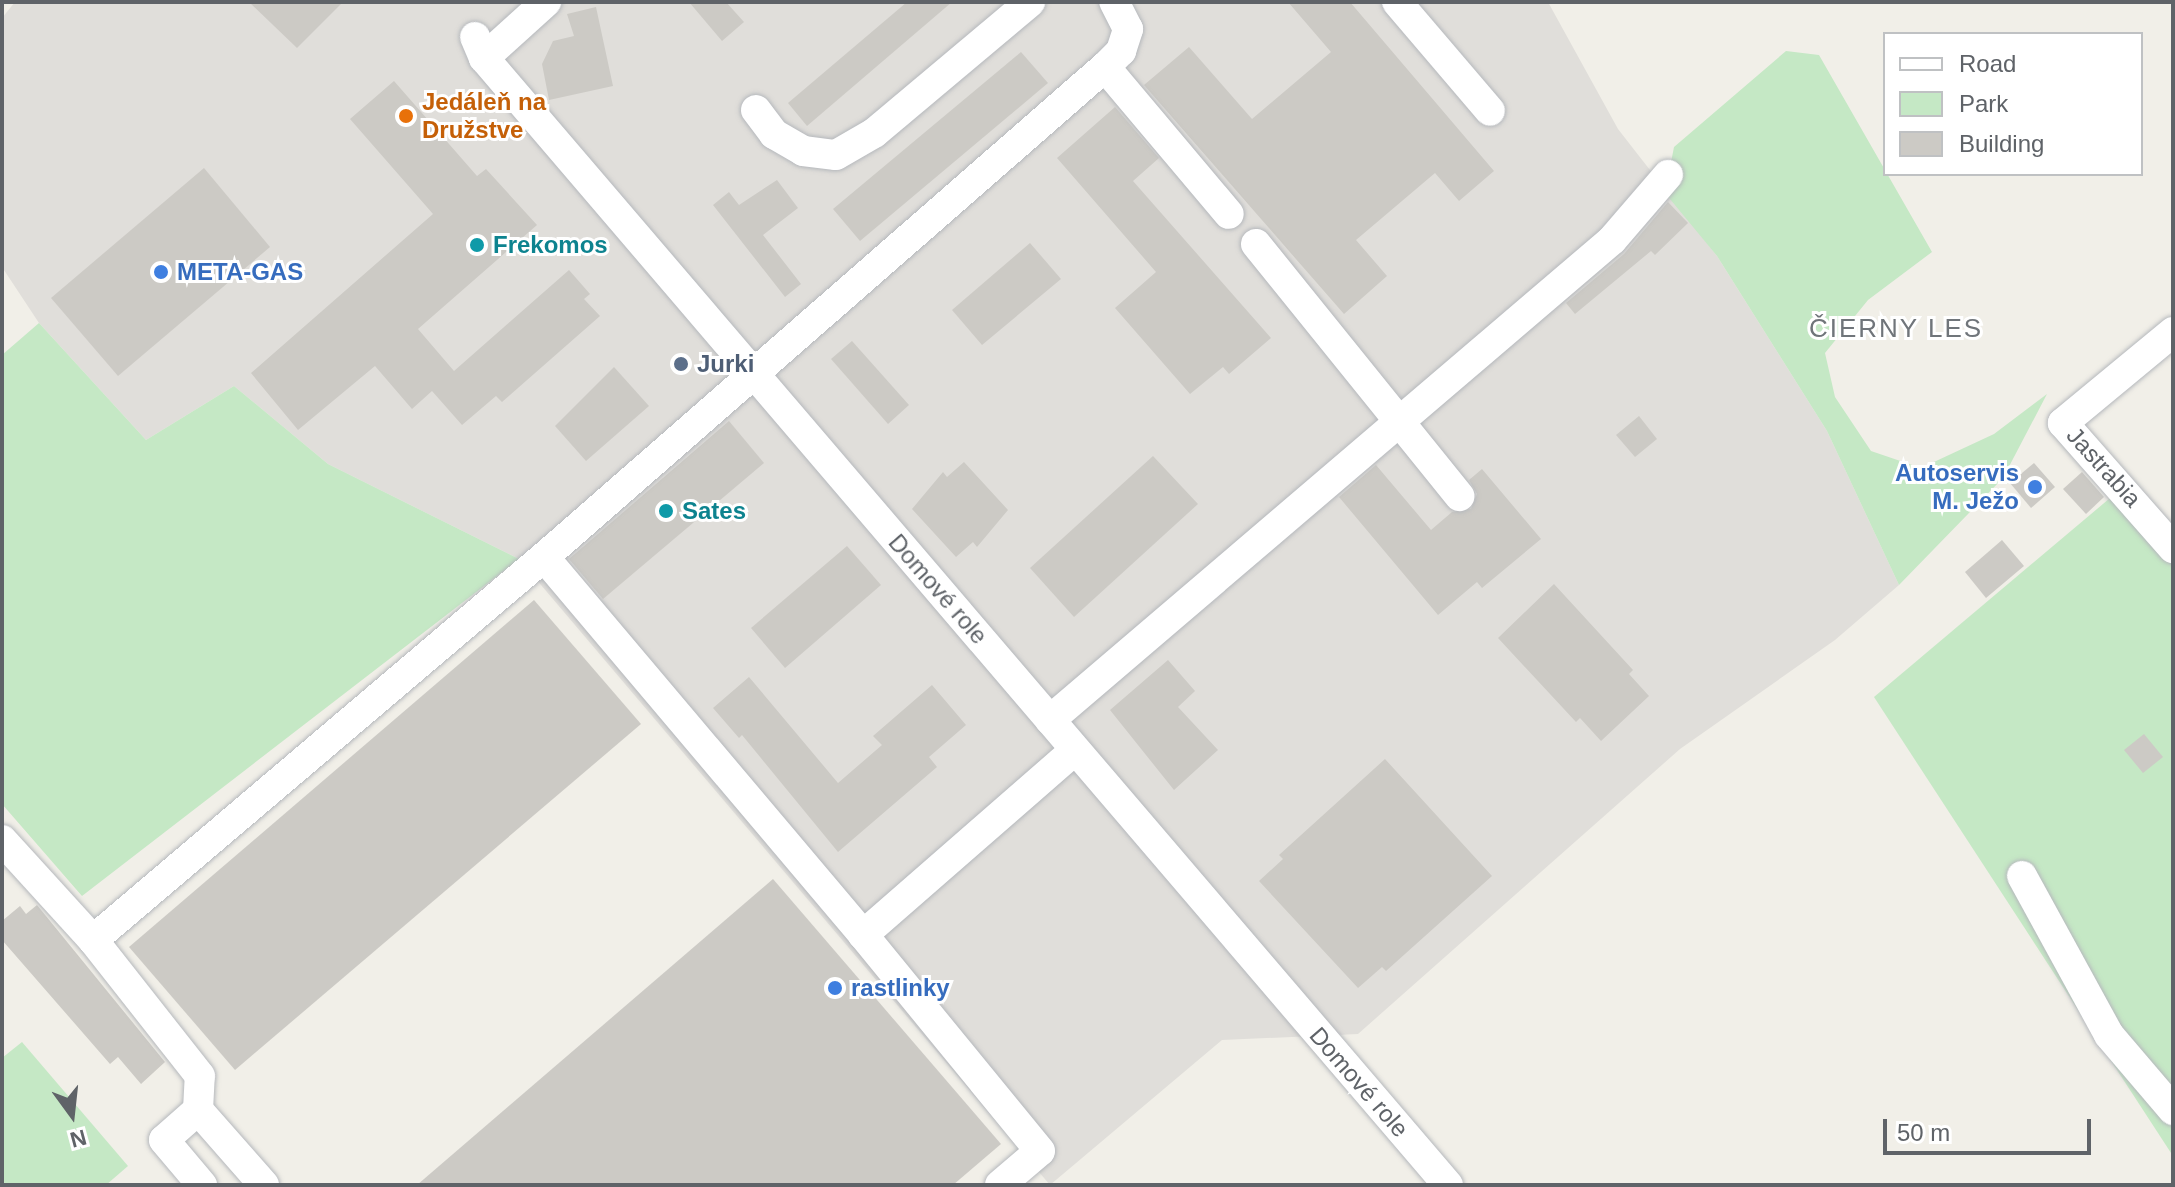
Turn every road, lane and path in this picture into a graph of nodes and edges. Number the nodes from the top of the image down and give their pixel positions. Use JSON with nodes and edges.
{"nodes":[{"id":1,"x":546,"y":2,"type":"edge"},
{"id":2,"x":1030,"y":2,"type":"edge"},
{"id":3,"x":1114,"y":2,"type":"edge"},
{"id":4,"x":1397,"y":2,"type":"edge"},
{"id":5,"x":1105,"y":67,"type":"junction"},
{"id":6,"x":756,"y":110,"type":"dead end"},
{"id":7,"x":1490,"y":111,"type":"dead end"},
{"id":8,"x":1668,"y":175,"type":"dead end"},
{"id":9,"x":1229,"y":214,"type":"dead end"},
{"id":10,"x":1256,"y":244,"type":"dead end"},
{"id":11,"x":2173,"y":332,"type":"edge"},
{"id":12,"x":754,"y":373,"type":"junction"},
{"id":13,"x":1400,"y":421,"type":"junction"},
{"id":14,"x":1459,"y":496,"type":"dead end"},
{"id":15,"x":2173,"y":548,"type":"edge"},
{"id":16,"x":544,"y":557,"type":"junction"},
{"id":17,"x":1050,"y":720,"type":"junction"},
{"id":18,"x":1075,"y":750,"type":"junction"},
{"id":19,"x":2,"y":840,"type":"edge"},
{"id":20,"x":2022,"y":876,"type":"dead end"},
{"id":21,"x":863,"y":935,"type":"junction"},
{"id":22,"x":93,"y":940,"type":"junction"},
{"id":23,"x":198,"y":1110,"type":"junction"},
{"id":24,"x":2173,"y":1110,"type":"edge"},
{"id":25,"x":202,"y":1185,"type":"edge"},
{"id":26,"x":264,"y":1185,"type":"edge"},
{"id":27,"x":1000,"y":1185,"type":"edge"},
{"id":28,"x":1448,"y":1185,"type":"edge"}],
"edges":[{"from":1,"to":12,"type":"street","name":"Domové role"},
{"from":2,"to":6,"type":"street"},
{"from":3,"to":5,"type":"street"},
{"from":4,"to":7,"type":"street"},
{"from":5,"to":9,"type":"street"},
{"from":5,"to":12,"type":"street"},
{"from":8,"to":13,"type":"street"},
{"from":10,"to":13,"type":"street"},
{"from":11,"to":15,"type":"street","name":"Jastrabia"},
{"from":12,"to":16,"type":"street"},
{"from":12,"to":17,"type":"street","name":"Domové role"},
{"from":13,"to":14,"type":"street"},
{"from":13,"to":17,"type":"street"},
{"from":16,"to":21,"type":"street"},
{"from":16,"to":22,"type":"street"},
{"from":17,"to":18,"type":"street","name":"Domové role"},
{"from":18,"to":21,"type":"street"},
{"from":18,"to":28,"type":"street","name":"Domové role"},
{"from":19,"to":22,"type":"street"},
{"from":20,"to":24,"type":"street"},
{"from":21,"to":27,"type":"street"},
{"from":22,"to":23,"type":"street"},
{"from":23,"to":25,"type":"street"},
{"from":23,"to":26,"type":"street"}]}
